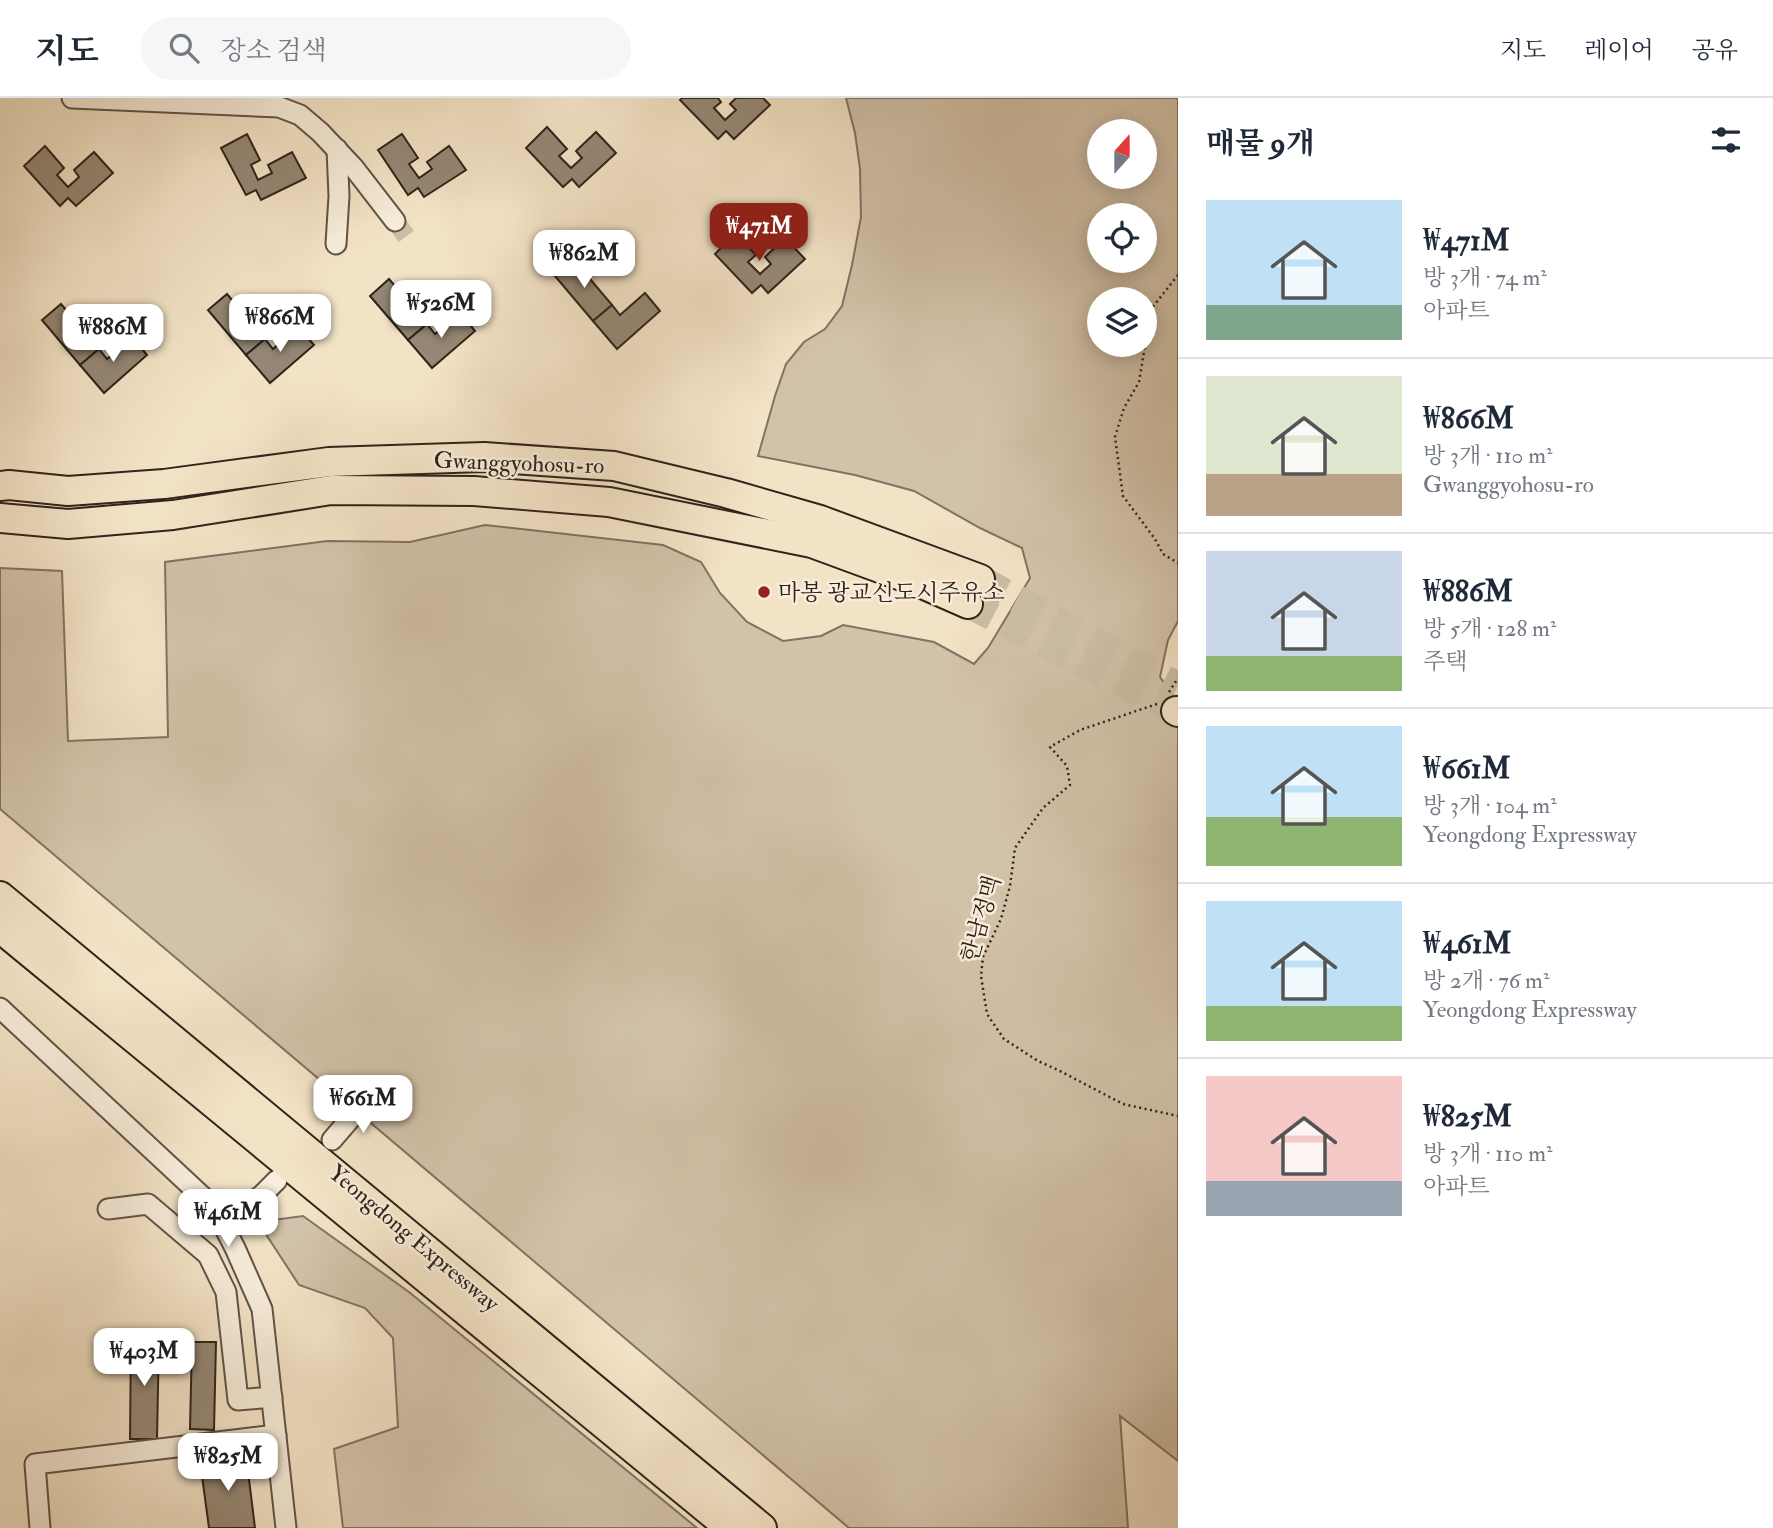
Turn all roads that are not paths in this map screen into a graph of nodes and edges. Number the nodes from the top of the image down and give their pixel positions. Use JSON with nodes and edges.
{"nodes":[{"id":1,"x":72,"y":98,"type":"edge"},
{"id":2,"x":218,"y":102,"type":"edge"},
{"id":3,"x":337,"y":149,"type":"junction"},
{"id":4,"x":395,"y":221,"type":"tunnel mouth"},
{"id":5,"x":336,"y":244,"type":"dead end"},
{"id":6,"x":3,"y":485,"type":"edge"},
{"id":7,"x":2,"y":519,"type":"edge"},
{"id":8,"x":980,"y":579,"type":"tunnel mouth"},
{"id":9,"x":968,"y":604,"type":"tunnel mouth"},
{"id":10,"x":0,"y":896,"type":"edge"},
{"id":11,"x":0,"y":929,"type":"edge"},
{"id":12,"x":0,"y":1008,"type":"edge"},
{"id":13,"x":363,"y":1104,"type":"dead end"},
{"id":14,"x":332,"y":1140,"type":"dead end"},
{"id":15,"x":277,"y":1180,"type":"dead end"},
{"id":16,"x":207,"y":1202,"type":"junction"},
{"id":17,"x":108,"y":1209,"type":"dead end"},
{"id":18,"x":272,"y":1397,"type":"junction"},
{"id":19,"x":276,"y":1435,"type":"junction"},
{"id":20,"x":40,"y":1528,"type":"edge"},
{"id":21,"x":286,"y":1528,"type":"edge"},
{"id":22,"x":730,"y":1528,"type":"edge"},
{"id":23,"x":762,"y":1528,"type":"edge"}],
"edges":[{"from":1,"to":2,"type":"street"},
{"from":2,"to":3,"type":"street"},
{"from":3,"to":4,"type":"street"},
{"from":3,"to":5,"type":"street"},
{"from":6,"to":8,"type":"highway","name":"Gwanggyohosu-ro"},
{"from":7,"to":9,"type":"highway","name":"Gwanggyohosu-ro"},
{"from":10,"to":23,"type":"highway","name":"Yeongdong Expressway"},
{"from":11,"to":22,"type":"highway","name":"Yeongdong Expressway"},
{"from":12,"to":16,"type":"street"},
{"from":13,"to":14,"type":"street"},
{"from":15,"to":16,"type":"street"},
{"from":16,"to":18,"type":"street"},
{"from":17,"to":18,"type":"street"},
{"from":18,"to":19,"type":"street"},
{"from":19,"to":20,"type":"street"},
{"from":19,"to":21,"type":"street"}]}
